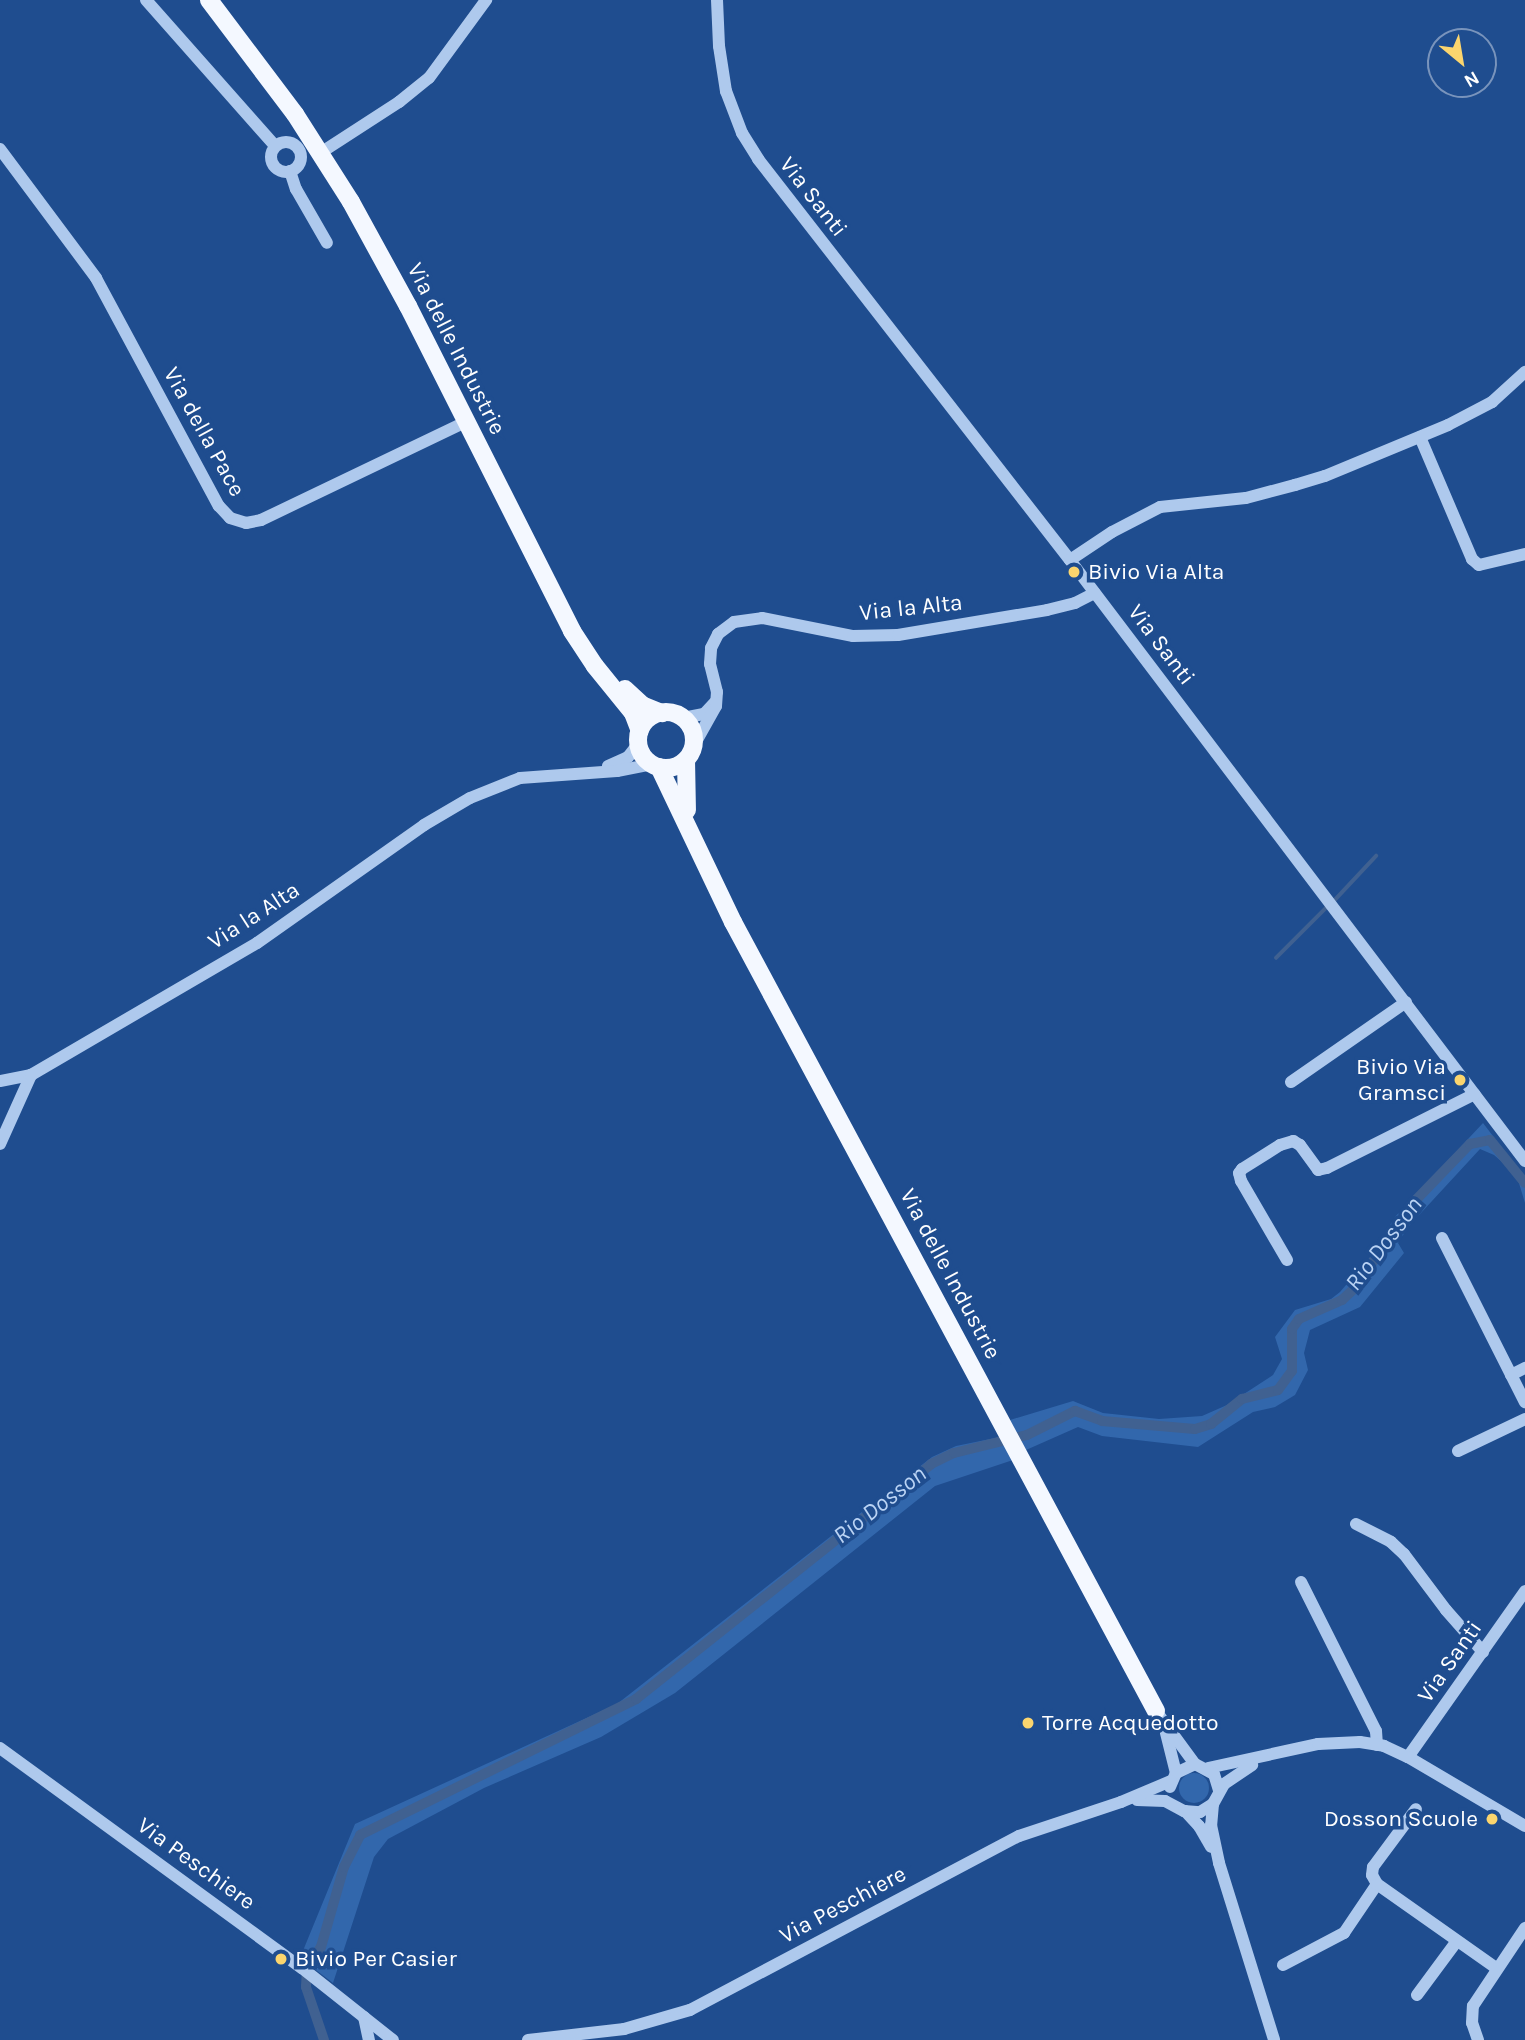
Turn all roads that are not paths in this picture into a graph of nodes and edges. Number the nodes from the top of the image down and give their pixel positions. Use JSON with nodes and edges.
{"nodes":[{"id":1,"x":146,"y":0,"type":"edge"},
{"id":2,"x":209,"y":0,"type":"edge"},
{"id":3,"x":220,"y":0,"type":"edge"},
{"id":4,"x":717,"y":0,"type":"edge"},
{"id":5,"x":485,"y":2,"type":"edge"},
{"id":6,"x":275,"y":146,"type":"junction"},
{"id":7,"x":328,"y":148,"type":"junction"},
{"id":8,"x":0,"y":149,"type":"edge"},
{"id":9,"x":290,"y":171,"type":"junction"},
{"id":10,"x":327,"y":243,"type":"dead end"},
{"id":11,"x":1525,"y":372,"type":"edge"},
{"id":12,"x":466,"y":422,"type":"junction"},
{"id":13,"x":1420,"y":437,"type":"junction"},
{"id":14,"x":1525,"y":554,"type":"edge"},
{"id":15,"x":1070,"y":560,"type":"junction"},
{"id":16,"x":1095,"y":593,"type":"junction"},
{"id":17,"x":717,"y":699,"type":"junction"},
{"id":18,"x":662,"y":713,"type":"junction"},
{"id":19,"x":683,"y":718,"type":"junction"},
{"id":20,"x":639,"y":738,"type":"junction"},
{"id":21,"x":689,"y":754,"type":"junction"},
{"id":22,"x":655,"y":766,"type":"junction"},
{"id":23,"x":570,"y":773,"type":"junction"},
{"id":24,"x":702,"y":860,"type":"junction"},
{"id":25,"x":1406,"y":1002,"type":"junction"},
{"id":26,"x":30,"y":1075,"type":"junction"},
{"id":27,"x":0,"y":1081,"type":"edge"},
{"id":28,"x":1291,"y":1082,"type":"dead end"},
{"id":29,"x":1475,"y":1094,"type":"junction"},
{"id":30,"x":0,"y":1144,"type":"edge"},
{"id":31,"x":1525,"y":1161,"type":"edge"},
{"id":32,"x":1442,"y":1238,"type":"dead end"},
{"id":33,"x":1287,"y":1259,"type":"dead end"},
{"id":34,"x":1525,"y":1368,"type":"edge"},
{"id":35,"x":1511,"y":1375,"type":"junction"},
{"id":36,"x":1525,"y":1402,"type":"edge"},
{"id":37,"x":1525,"y":1419,"type":"edge"},
{"id":38,"x":1458,"y":1451,"type":"dead end"},
{"id":39,"x":1356,"y":1524,"type":"dead end"},
{"id":40,"x":1301,"y":1582,"type":"dead end"},
{"id":41,"x":1524,"y":1593,"type":"edge"},
{"id":42,"x":1483,"y":1651,"type":"junction"},
{"id":43,"x":1156,"y":1711,"type":"junction"},
{"id":44,"x":1377,"y":1745,"type":"junction"},
{"id":45,"x":0,"y":1748,"type":"edge"},
{"id":46,"x":1279,"y":1755,"type":"junction"},
{"id":47,"x":1408,"y":1757,"type":"junction"},
{"id":48,"x":1201,"y":1766,"type":"junction"},
{"id":49,"x":1173,"y":1777,"type":"junction"},
{"id":50,"x":1219,"y":1790,"type":"junction"},
{"id":51,"x":1121,"y":1802,"type":"junction"},
{"id":52,"x":1213,"y":1804,"type":"junction"},
{"id":53,"x":1180,"y":1807,"type":"junction"},
{"id":54,"x":1416,"y":1809,"type":"dead end"},
{"id":55,"x":1525,"y":1826,"type":"edge"},
{"id":56,"x":1219,"y":1863,"type":"junction"},
{"id":57,"x":1377,"y":1884,"type":"junction"},
{"id":58,"x":1525,"y":1928,"type":"edge"},
{"id":59,"x":1457,"y":1941,"type":"junction"},
{"id":60,"x":1283,"y":1965,"type":"dead end"},
{"id":61,"x":1496,"y":1968,"type":"junction"},
{"id":62,"x":1417,"y":1995,"type":"dead end"},
{"id":63,"x":364,"y":2017,"type":"junction"},
{"id":64,"x":379,"y":2034,"type":"edge"},
{"id":65,"x":369,"y":2040,"type":"edge"},
{"id":66,"x":393,"y":2040,"type":"edge"},
{"id":67,"x":528,"y":2040,"type":"edge"},
{"id":68,"x":1274,"y":2040,"type":"edge"},
{"id":69,"x":1478,"y":2040,"type":"edge"}],
"edges":[{"from":1,"to":6,"type":"street"},
{"from":2,"to":12,"type":"main road","name":"Via delle Industrie"},
{"from":3,"to":7,"type":"main road","name":"Via delle Industrie"},
{"from":4,"to":15,"type":"street","name":"Via Santi"},
{"from":5,"to":7,"type":"street"},
{"from":6,"to":9,"type":"street"},
{"from":6,"to":9,"type":"street"},
{"from":7,"to":18,"type":"main road","name":"Via delle Industrie"},
{"from":8,"to":12,"type":"street","name":"Via della Pace"},
{"from":9,"to":10,"type":"street"},
{"from":11,"to":13,"type":"street"},
{"from":12,"to":20,"type":"main road","name":"Via delle Industrie"},
{"from":13,"to":14,"type":"street"},
{"from":13,"to":15,"type":"street"},
{"from":15,"to":16,"type":"street","name":"Via Santi"},
{"from":16,"to":17,"type":"street","name":"Via la Alta"},
{"from":16,"to":25,"type":"street","name":"Via Santi"},
{"from":17,"to":19,"type":"street"},
{"from":17,"to":21,"type":"street"},
{"from":18,"to":19,"type":"main road"},
{"from":18,"to":20,"type":"main road"},
{"from":19,"to":21,"type":"main road"},
{"from":20,"to":22,"type":"main road"},
{"from":20,"to":23,"type":"street"},
{"from":21,"to":22,"type":"main road"},
{"from":21,"to":24,"type":"main road","name":"Via delle Industrie"},
{"from":22,"to":23,"type":"street"},
{"from":22,"to":24,"type":"main road","name":"Via delle Industrie"},
{"from":23,"to":26,"type":"street","name":"Via la Alta"},
{"from":24,"to":43,"type":"main road","name":"Via delle Industrie"},
{"from":25,"to":28,"type":"street"},
{"from":25,"to":29,"type":"street","name":"Via Santi"},
{"from":26,"to":27,"type":"street","name":"Via la Alta"},
{"from":26,"to":30,"type":"street"},
{"from":29,"to":31,"type":"street","name":"Via Santi"},
{"from":29,"to":33,"type":"street"},
{"from":32,"to":35,"type":"street"},
{"from":34,"to":35,"type":"street"},
{"from":35,"to":36,"type":"street"},
{"from":37,"to":38,"type":"street"},
{"from":39,"to":42,"type":"street"},
{"from":40,"to":44,"type":"street"},
{"from":41,"to":42,"type":"street","name":"Via Santi"},
{"from":42,"to":47,"type":"street","name":"Via Santi"},
{"from":43,"to":48,"type":"street","name":"Via delle Industrie"},
{"from":43,"to":49,"type":"street","name":"Via delle Industrie"},
{"from":44,"to":46,"type":"street"},
{"from":44,"to":47,"type":"street"},
{"from":45,"to":63,"type":"street","name":"Via Peschiere"},
{"from":46,"to":48,"type":"street"},
{"from":46,"to":50,"type":"street"},
{"from":47,"to":55,"type":"street"},
{"from":48,"to":49,"type":"street"},
{"from":48,"to":50,"type":"street"},
{"from":49,"to":51,"type":"street","name":"Via Peschiere"},
{"from":49,"to":53,"type":"street"},
{"from":50,"to":52,"type":"street"},
{"from":51,"to":53,"type":"street"},
{"from":51,"to":67,"type":"street","name":"Via Peschiere"},
{"from":52,"to":53,"type":"street"},
{"from":52,"to":56,"type":"street"},
{"from":53,"to":56,"type":"street"},
{"from":54,"to":57,"type":"street"},
{"from":56,"to":68,"type":"street"},
{"from":57,"to":59,"type":"street"},
{"from":57,"to":60,"type":"street"},
{"from":58,"to":61,"type":"street"},
{"from":59,"to":61,"type":"street"},
{"from":59,"to":62,"type":"street"},
{"from":61,"to":69,"type":"street"},
{"from":63,"to":64,"type":"street","name":"Via Peschiere"},
{"from":63,"to":65,"type":"street"},
{"from":64,"to":66,"type":"street","name":"Via Peschiere"}]}
